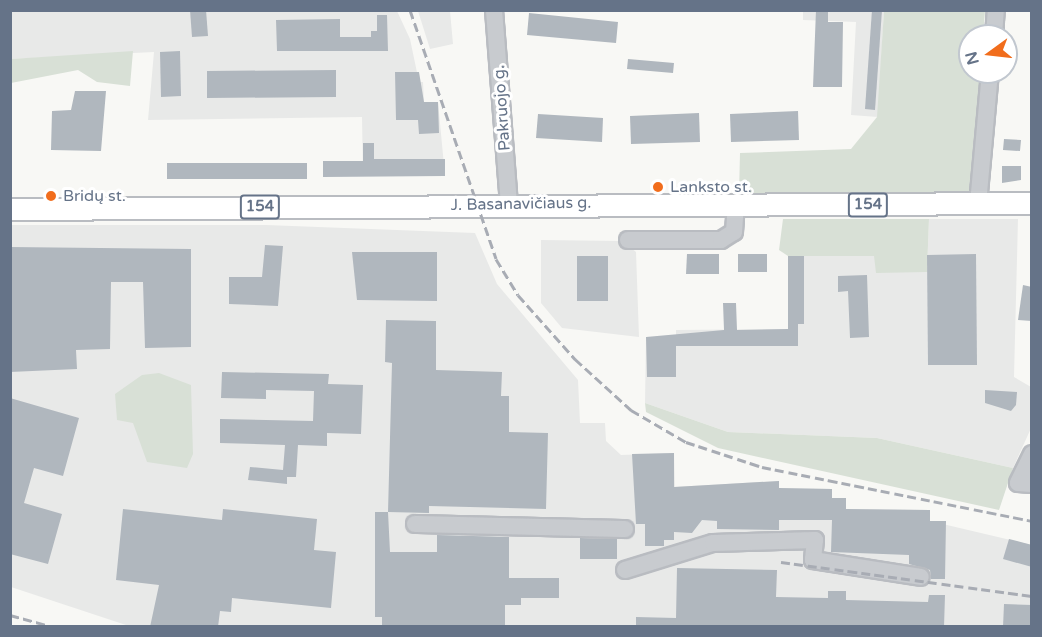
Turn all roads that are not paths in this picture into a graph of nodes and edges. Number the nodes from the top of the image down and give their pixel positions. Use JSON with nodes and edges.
{"nodes":[{"id":1,"x":494,"y":10,"type":"edge"},
{"id":2,"x":989,"y":84,"type":"edge"},
{"id":3,"x":1032,"y":203,"type":"edge"},
{"id":4,"x":509,"y":204,"type":"junction"},
{"id":5,"x":978,"y":204,"type":"junction"},
{"id":6,"x":736,"y":206,"type":"junction"},
{"id":7,"x":10,"y":209,"type":"edge"},
{"id":8,"x":628,"y":240,"type":"dead end"},
{"id":9,"x":1032,"y":454,"type":"edge"},
{"id":10,"x":1025,"y":484,"type":"edge"},
{"id":11,"x":415,"y":524,"type":"dead end"},
{"id":12,"x":626,"y":529,"type":"dead end"},
{"id":13,"x":625,"y":570,"type":"dead end"},
{"id":14,"x":921,"y":577,"type":"dead end"}],
"edges":[{"from":1,"to":4,"type":"street","name":"Pakruojo g."},
{"from":2,"to":5,"type":"street"},
{"from":3,"to":5,"type":"main road","name":"J. Basanavičiaus g.","number":"154"},
{"from":4,"to":6,"type":"main road","name":"J. Basanavičiaus g.","number":"154"},
{"from":4,"to":7,"type":"main road","name":"J. Basanavičiaus g.","number":"154"},
{"from":5,"to":6,"type":"main road","name":"J. Basanavičiaus g.","number":"154"},
{"from":6,"to":8,"type":"street"},
{"from":9,"to":10,"type":"street"},
{"from":11,"to":12,"type":"street"},
{"from":13,"to":14,"type":"street"}]}
